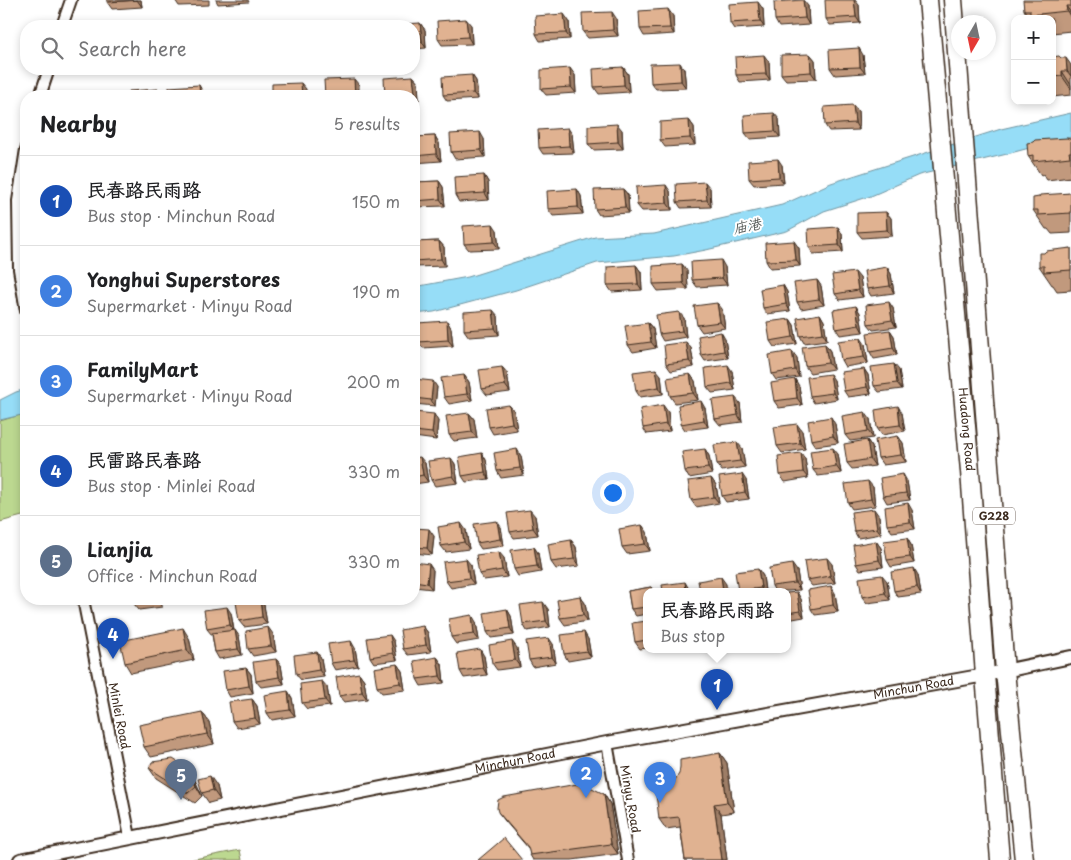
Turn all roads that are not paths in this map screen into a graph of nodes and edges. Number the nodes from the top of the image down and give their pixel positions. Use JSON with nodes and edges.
{"nodes":[{"id":1,"x":71,"y":0,"type":"edge"},
{"id":2,"x":928,"y":0,"type":"edge"},
{"id":3,"x":953,"y":0,"type":"edge"},
{"id":4,"x":64,"y":20,"type":"edge"},
{"id":5,"x":47,"y":75,"type":"edge"},
{"id":6,"x":42,"y":90,"type":"edge"},
{"id":7,"x":20,"y":188,"type":"edge"},
{"id":8,"x":20,"y":275,"type":"edge"},
{"id":9,"x":84,"y":605,"type":"edge"},
{"id":10,"x":1071,"y":657,"type":"edge"},
{"id":11,"x":1005,"y":671,"type":"junction"},
{"id":12,"x":985,"y":675,"type":"junction"},
{"id":13,"x":607,"y":743,"type":"junction"},
{"id":14,"x":130,"y":837,"type":"junction"},
{"id":15,"x":20,"y":860,"type":"edge"},
{"id":16,"x":628,"y":860,"type":"edge"},
{"id":17,"x":1000,"y":860,"type":"edge"},
{"id":18,"x":1024,"y":860,"type":"edge"}],
"edges":[{"from":1,"to":4,"type":"street"},
{"from":2,"to":12,"type":"highway","name":"Huadong Road","number":"G228"},
{"from":3,"to":11,"type":"highway","name":"Huadong Road","number":"G228"},
{"from":5,"to":6,"type":"street"},
{"from":7,"to":8,"type":"street"},
{"from":9,"to":14,"type":"street","name":"Minlei Road"},
{"from":10,"to":11,"type":"street","name":"Minchun Road"},
{"from":11,"to":12,"type":"street","name":"Minchun Road"},
{"from":11,"to":18,"type":"highway","name":"Huadong Road","number":"G228"},
{"from":12,"to":13,"type":"street","name":"Minchun Road"},
{"from":12,"to":17,"type":"highway","name":"Huadong Road","number":"G228"},
{"from":13,"to":14,"type":"street","name":"Minchun Road"},
{"from":13,"to":16,"type":"street","name":"Minyu Road"},
{"from":14,"to":15,"type":"street","name":"Minchun Road"}]}
